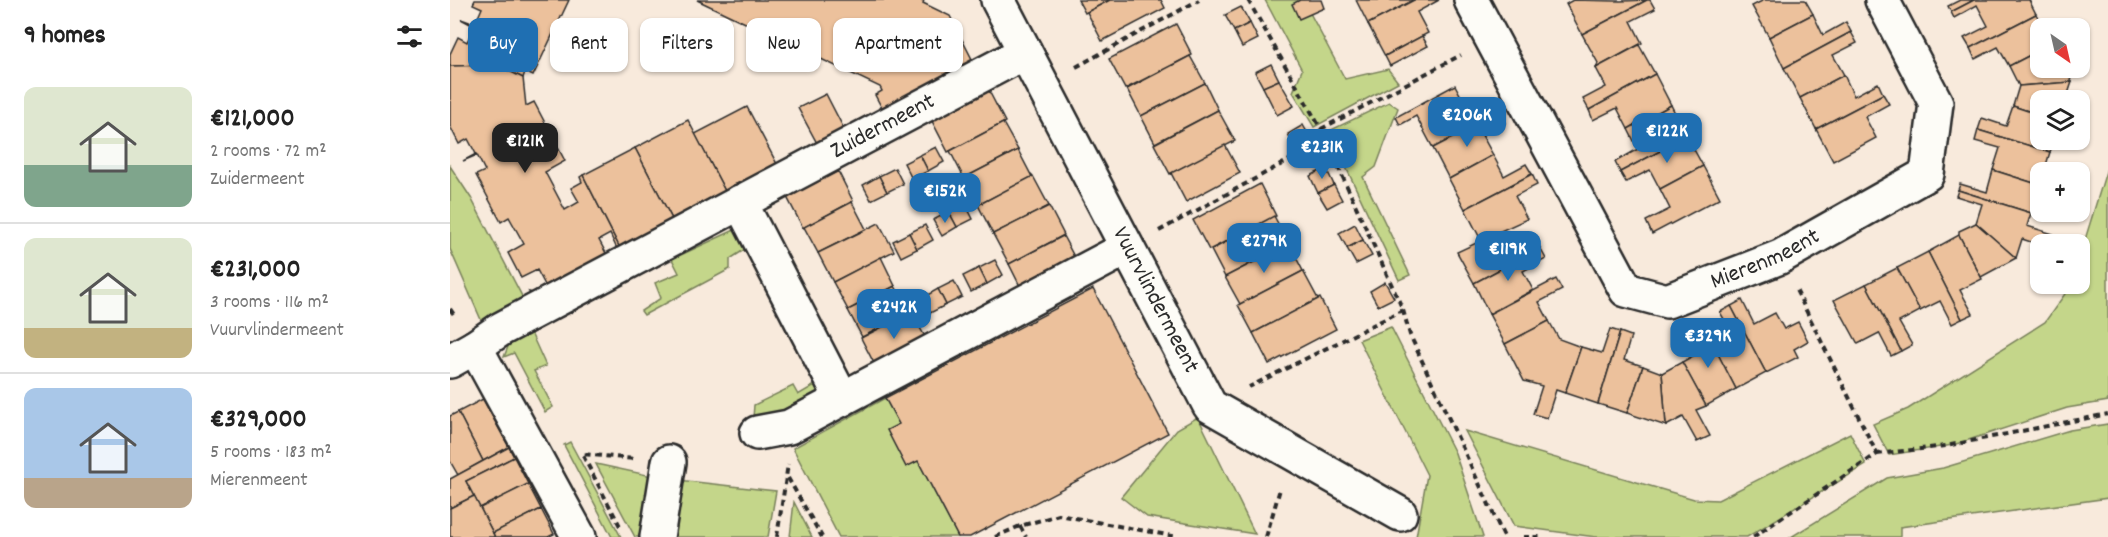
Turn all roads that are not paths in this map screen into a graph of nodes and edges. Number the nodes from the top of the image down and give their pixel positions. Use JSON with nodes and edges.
{"nodes":[{"id":1,"x":998,"y":0,"type":"edge"},
{"id":2,"x":1471,"y":0,"type":"edge"},
{"id":3,"x":1882,"y":0,"type":"edge"},
{"id":4,"x":1025,"y":52,"type":"junction"},
{"id":5,"x":740,"y":202,"type":"junction"},
{"id":6,"x":1127,"y":248,"type":"junction"},
{"id":7,"x":462,"y":354,"type":"edge"},
{"id":8,"x":842,"y":399,"type":"junction"},
{"id":9,"x":757,"y":433,"type":"dead end"},
{"id":10,"x":669,"y":462,"type":"road end"},
{"id":11,"x":1400,"y":514,"type":"dead end"},
{"id":12,"x":579,"y":537,"type":"edge"},
{"id":13,"x":657,"y":537,"type":"edge"}],
"edges":[{"from":1,"to":4,"type":"street","name":"Vuurvlindermeent"},
{"from":2,"to":3,"type":"street","name":"Mierenmeent"},
{"from":4,"to":5,"type":"street","name":"Zuidermeent"},
{"from":4,"to":6,"type":"street","name":"Vuurvlindermeent"},
{"from":5,"to":7,"type":"street","name":"Zuidermeent"},
{"from":5,"to":8,"type":"street"},
{"from":6,"to":8,"type":"street"},
{"from":6,"to":11,"type":"street","name":"Vuurvlindermeent"},
{"from":7,"to":12,"type":"street","name":"Zuidermeent"},
{"from":8,"to":9,"type":"street"},
{"from":10,"to":13,"type":"street"}]}
